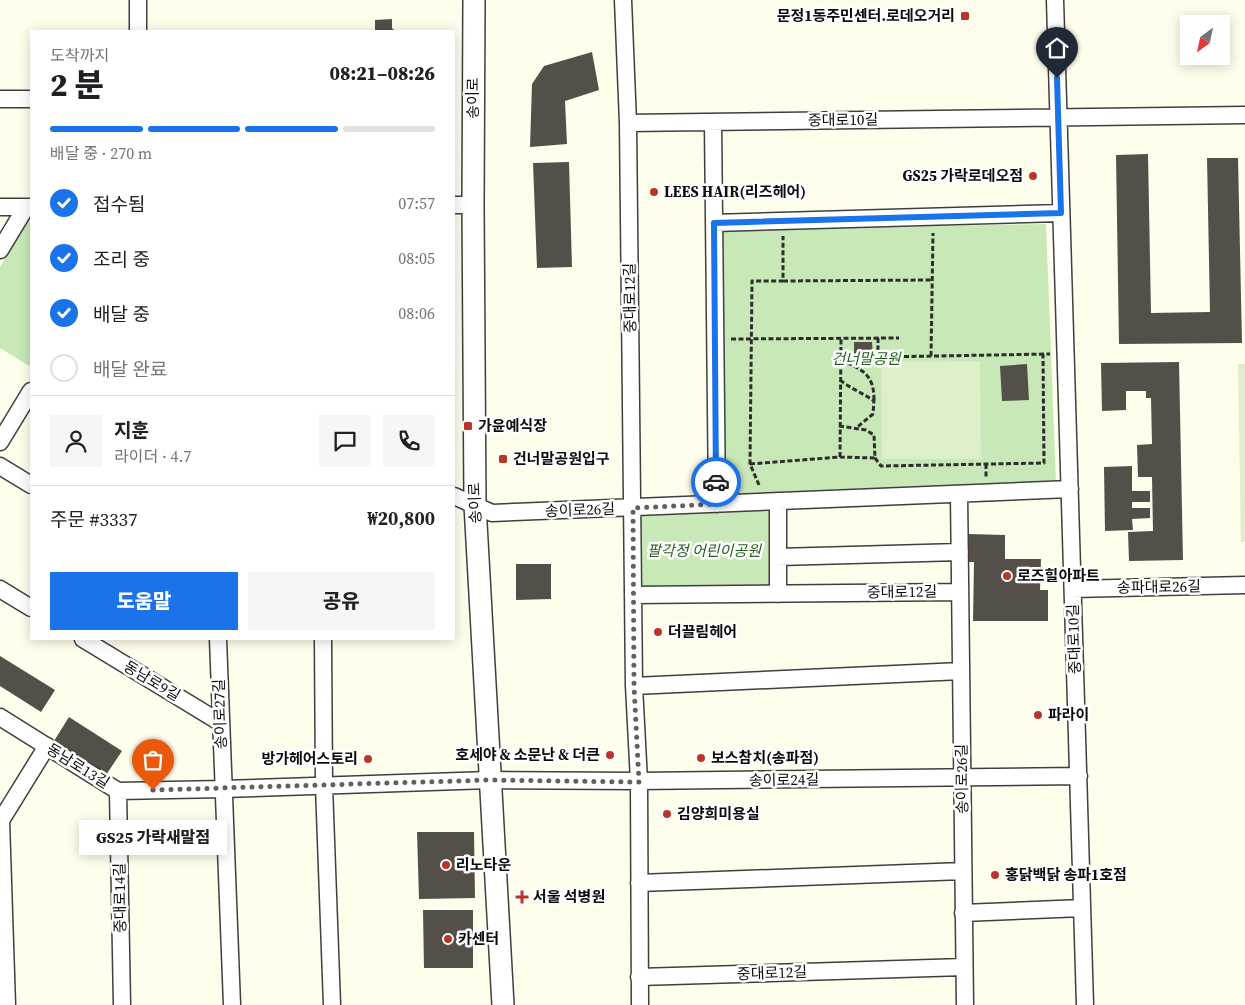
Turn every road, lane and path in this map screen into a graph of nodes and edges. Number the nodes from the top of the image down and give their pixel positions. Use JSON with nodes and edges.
{"nodes":[{"id":1,"x":138,"y":0,"type":"edge"},
{"id":2,"x":474,"y":0,"type":"edge"},
{"id":3,"x":623,"y":0,"type":"edge"},
{"id":4,"x":1055,"y":0,"type":"edge"},
{"id":5,"x":138,"y":30,"type":"edge"},
{"id":6,"x":0,"y":99,"type":"edge"},
{"id":7,"x":30,"y":99,"type":"edge"},
{"id":8,"x":1245,"y":115,"type":"edge"},
{"id":9,"x":1058,"y":117,"type":"junction"},
{"id":10,"x":713,"y":122,"type":"junction"},
{"id":11,"x":628,"y":123,"type":"junction"},
{"id":12,"x":463,"y":205,"type":"edge"},
{"id":13,"x":0,"y":207,"type":"edge"},
{"id":14,"x":29,"y":207,"type":"edge"},
{"id":15,"x":1061,"y":213,"type":"junction"},
{"id":16,"x":933,"y":217,"type":"junction"},
{"id":17,"x":783,"y":221,"type":"junction"},
{"id":18,"x":714,"y":223,"type":"junction"},
{"id":19,"x":0,"y":250,"type":"edge"},
{"id":20,"x":783,"y":280,"type":"junction"},
{"id":21,"x":933,"y":280,"type":"junction"},
{"id":22,"x":841,"y":338,"type":"junction"},
{"id":23,"x":878,"y":338,"type":"junction"},
{"id":24,"x":899,"y":338,"type":"dead end"},
{"id":25,"x":752,"y":339,"type":"junction"},
{"id":26,"x":715,"y":340,"type":"junction"},
{"id":27,"x":1043,"y":354,"type":"junction"},
{"id":28,"x":1066,"y":354,"type":"junction"},
{"id":29,"x":931,"y":356,"type":"junction"},
{"id":30,"x":840,"y":360,"type":"junction"},
{"id":31,"x":840,"y":380,"type":"junction"},
{"id":32,"x":30,"y":393,"type":"edge"},
{"id":33,"x":874,"y":401,"type":"junction"},
{"id":34,"x":839,"y":426,"type":"junction"},
{"id":35,"x":855,"y":430,"type":"junction"},
{"id":36,"x":0,"y":442,"type":"edge"},
{"id":37,"x":840,"y":457,"type":"junction"},
{"id":38,"x":874,"y":458,"type":"junction"},
{"id":39,"x":750,"y":464,"type":"junction"},
{"id":40,"x":0,"y":466,"type":"edge"},
{"id":41,"x":30,"y":484,"type":"edge"},
{"id":42,"x":1070,"y":489,"type":"junction"},
{"id":43,"x":960,"y":494,"type":"junction"},
{"id":44,"x":455,"y":496,"type":"edge"},
{"id":45,"x":771,"y":502,"type":"junction"},
{"id":46,"x":717,"y":504,"type":"junction"},
{"id":47,"x":475,"y":505,"type":"junction"},
{"id":48,"x":633,"y":508,"type":"junction"},
{"id":49,"x":960,"y":552,"type":"junction"},
{"id":50,"x":778,"y":557,"type":"junction"},
{"id":51,"x":1245,"y":585,"type":"edge"},
{"id":52,"x":0,"y":588,"type":"edge"},
{"id":53,"x":1073,"y":589,"type":"junction"},
{"id":54,"x":960,"y":592,"type":"junction"},
{"id":55,"x":778,"y":594,"type":"junction"},
{"id":56,"x":633,"y":595,"type":"junction"},
{"id":57,"x":30,"y":607,"type":"edge"},
{"id":58,"x":85,"y":640,"type":"edge"},
{"id":59,"x":218,"y":640,"type":"edge"},
{"id":60,"x":323,"y":640,"type":"edge"},
{"id":61,"x":961,"y":671,"type":"junction"},
{"id":62,"x":634,"y":686,"type":"junction"},
{"id":63,"x":0,"y":717,"type":"edge"},
{"id":64,"x":220,"y":722,"type":"junction"},
{"id":65,"x":47,"y":746,"type":"junction"},
{"id":66,"x":1078,"y":776,"type":"junction"},
{"id":67,"x":962,"y":778,"type":"junction"},
{"id":68,"x":489,"y":780,"type":"junction"},
{"id":69,"x":639,"y":782,"type":"junction"},
{"id":70,"x":324,"y":786,"type":"junction"},
{"id":71,"x":223,"y":789,"type":"junction"},
{"id":72,"x":118,"y":791,"type":"junction"},
{"id":73,"x":0,"y":822,"type":"edge"},
{"id":74,"x":963,"y":871,"type":"junction"},
{"id":75,"x":639,"y":884,"type":"junction"},
{"id":76,"x":1082,"y":908,"type":"junction"},
{"id":77,"x":963,"y":913,"type":"junction"},
{"id":78,"x":964,"y":967,"type":"junction"},
{"id":79,"x":639,"y":977,"type":"junction"},
{"id":80,"x":8,"y":1005,"type":"edge"},
{"id":81,"x":122,"y":1005,"type":"edge"},
{"id":82,"x":232,"y":1005,"type":"edge"},
{"id":83,"x":332,"y":1005,"type":"edge"},
{"id":84,"x":502,"y":1005,"type":"edge"},
{"id":85,"x":640,"y":1005,"type":"edge"},
{"id":86,"x":965,"y":1005,"type":"edge"},
{"id":87,"x":1086,"y":1005,"type":"edge"}],
"edges":[{"from":1,"to":5,"type":"street"},
{"from":2,"to":12,"type":"street","name":"송이로"},
{"from":3,"to":11,"type":"street","name":"중대로12길"},
{"from":4,"to":9,"type":"street","name":"중대로10길"},
{"from":6,"to":7,"type":"street"},
{"from":8,"to":9,"type":"street","name":"중대로10길"},
{"from":9,"to":10,"type":"street","name":"중대로10길"},
{"from":9,"to":15,"type":"street","name":"중대로10길"},
{"from":10,"to":11,"type":"street","name":"중대로10길"},
{"from":10,"to":18,"type":"street"},
{"from":11,"to":48,"type":"street","name":"중대로12길"},
{"from":12,"to":47,"type":"street","name":"송이로"},
{"from":13,"to":14,"type":"street"},
{"from":14,"to":19,"type":"street"},
{"from":15,"to":16,"type":"street"},
{"from":15,"to":28,"type":"street","name":"중대로10길"},
{"from":16,"to":17,"type":"street"},
{"from":16,"to":21,"type":"path"},
{"from":17,"to":18,"type":"street"},
{"from":17,"to":20,"type":"path"},
{"from":18,"to":26,"type":"street"},
{"from":20,"to":21,"type":"path"},
{"from":20,"to":25,"type":"path"},
{"from":21,"to":29,"type":"path"},
{"from":22,"to":23,"type":"path"},
{"from":22,"to":25,"type":"path"},
{"from":22,"to":30,"type":"path"},
{"from":23,"to":24,"type":"path"},
{"from":23,"to":29,"type":"path"},
{"from":25,"to":26,"type":"path"},
{"from":25,"to":39,"type":"path"},
{"from":26,"to":46,"type":"street"},
{"from":27,"to":28,"type":"path"},
{"from":27,"to":29,"type":"path"},
{"from":27,"to":38,"type":"path"},
{"from":28,"to":42,"type":"street","name":"중대로10길"},
{"from":30,"to":31,"type":"path"},
{"from":30,"to":33,"type":"path"},
{"from":31,"to":33,"type":"path"},
{"from":31,"to":34,"type":"path"},
{"from":32,"to":36,"type":"street"},
{"from":33,"to":35,"type":"path"},
{"from":34,"to":35,"type":"path"},
{"from":34,"to":37,"type":"path"},
{"from":35,"to":38,"type":"path"},
{"from":37,"to":38,"type":"path"},
{"from":37,"to":39,"type":"path"},
{"from":39,"to":45,"type":"path"},
{"from":40,"to":41,"type":"street"},
{"from":42,"to":43,"type":"street","name":"송이로26길"},
{"from":42,"to":53,"type":"street","name":"중대로10길"},
{"from":43,"to":45,"type":"street","name":"송이로26길"},
{"from":43,"to":49,"type":"street","name":"송이로26길"},
{"from":44,"to":47,"type":"street"},
{"from":45,"to":46,"type":"street","name":"송이로26길"},
{"from":45,"to":50,"type":"street"},
{"from":46,"to":48,"type":"street","name":"송이로26길"},
{"from":47,"to":48,"type":"street","name":"송이로26길"},
{"from":47,"to":68,"type":"street","name":"송이로"},
{"from":48,"to":56,"type":"street","name":"중대로12길"},
{"from":49,"to":50,"type":"street"},
{"from":49,"to":54,"type":"street","name":"송이로26길"},
{"from":50,"to":55,"type":"street"},
{"from":51,"to":53,"type":"street","name":"송파대로26길"},
{"from":52,"to":57,"type":"street"},
{"from":53,"to":66,"type":"street","name":"중대로10길"},
{"from":54,"to":55,"type":"street","name":"중대로12길"},
{"from":54,"to":61,"type":"street","name":"송이로26길"},
{"from":55,"to":56,"type":"street","name":"중대로12길"},
{"from":56,"to":62,"type":"street","name":"중대로12길"},
{"from":58,"to":64,"type":"street","name":"동남로9길"},
{"from":59,"to":64,"type":"street","name":"송이로27길"},
{"from":60,"to":70,"type":"street"},
{"from":61,"to":62,"type":"street"},
{"from":61,"to":67,"type":"street","name":"송이로26길"},
{"from":62,"to":69,"type":"street","name":"중대로12길"},
{"from":63,"to":65,"type":"street","name":"동남로13길"},
{"from":64,"to":71,"type":"street","name":"송이로27길"},
{"from":65,"to":72,"type":"street","name":"동남로13길"},
{"from":65,"to":73,"type":"street"},
{"from":66,"to":67,"type":"street","name":"송이로24길"},
{"from":66,"to":76,"type":"street","name":"중대로10길"},
{"from":67,"to":69,"type":"street","name":"송이로24길"},
{"from":67,"to":74,"type":"street","name":"송이로26길"},
{"from":68,"to":69,"type":"street","name":"송이로24길"},
{"from":68,"to":70,"type":"street","name":"동남로13길"},
{"from":68,"to":84,"type":"street","name":"송이로"},
{"from":69,"to":75,"type":"street","name":"중대로12길"},
{"from":70,"to":71,"type":"street","name":"동남로13길"},
{"from":70,"to":83,"type":"street"},
{"from":71,"to":72,"type":"street","name":"동남로13길"},
{"from":71,"to":82,"type":"street"},
{"from":72,"to":81,"type":"street","name":"중대로14길"},
{"from":73,"to":80,"type":"street"},
{"from":74,"to":75,"type":"street"},
{"from":74,"to":77,"type":"street","name":"송이로26길"},
{"from":75,"to":79,"type":"street","name":"중대로12길"},
{"from":76,"to":77,"type":"street"},
{"from":76,"to":87,"type":"street","name":"중대로10길"},
{"from":77,"to":78,"type":"street","name":"송이로26길"},
{"from":78,"to":79,"type":"street","name":"중대로12길"},
{"from":78,"to":86,"type":"street","name":"송이로26길"},
{"from":79,"to":85,"type":"street","name":"중대로12길"}]}
